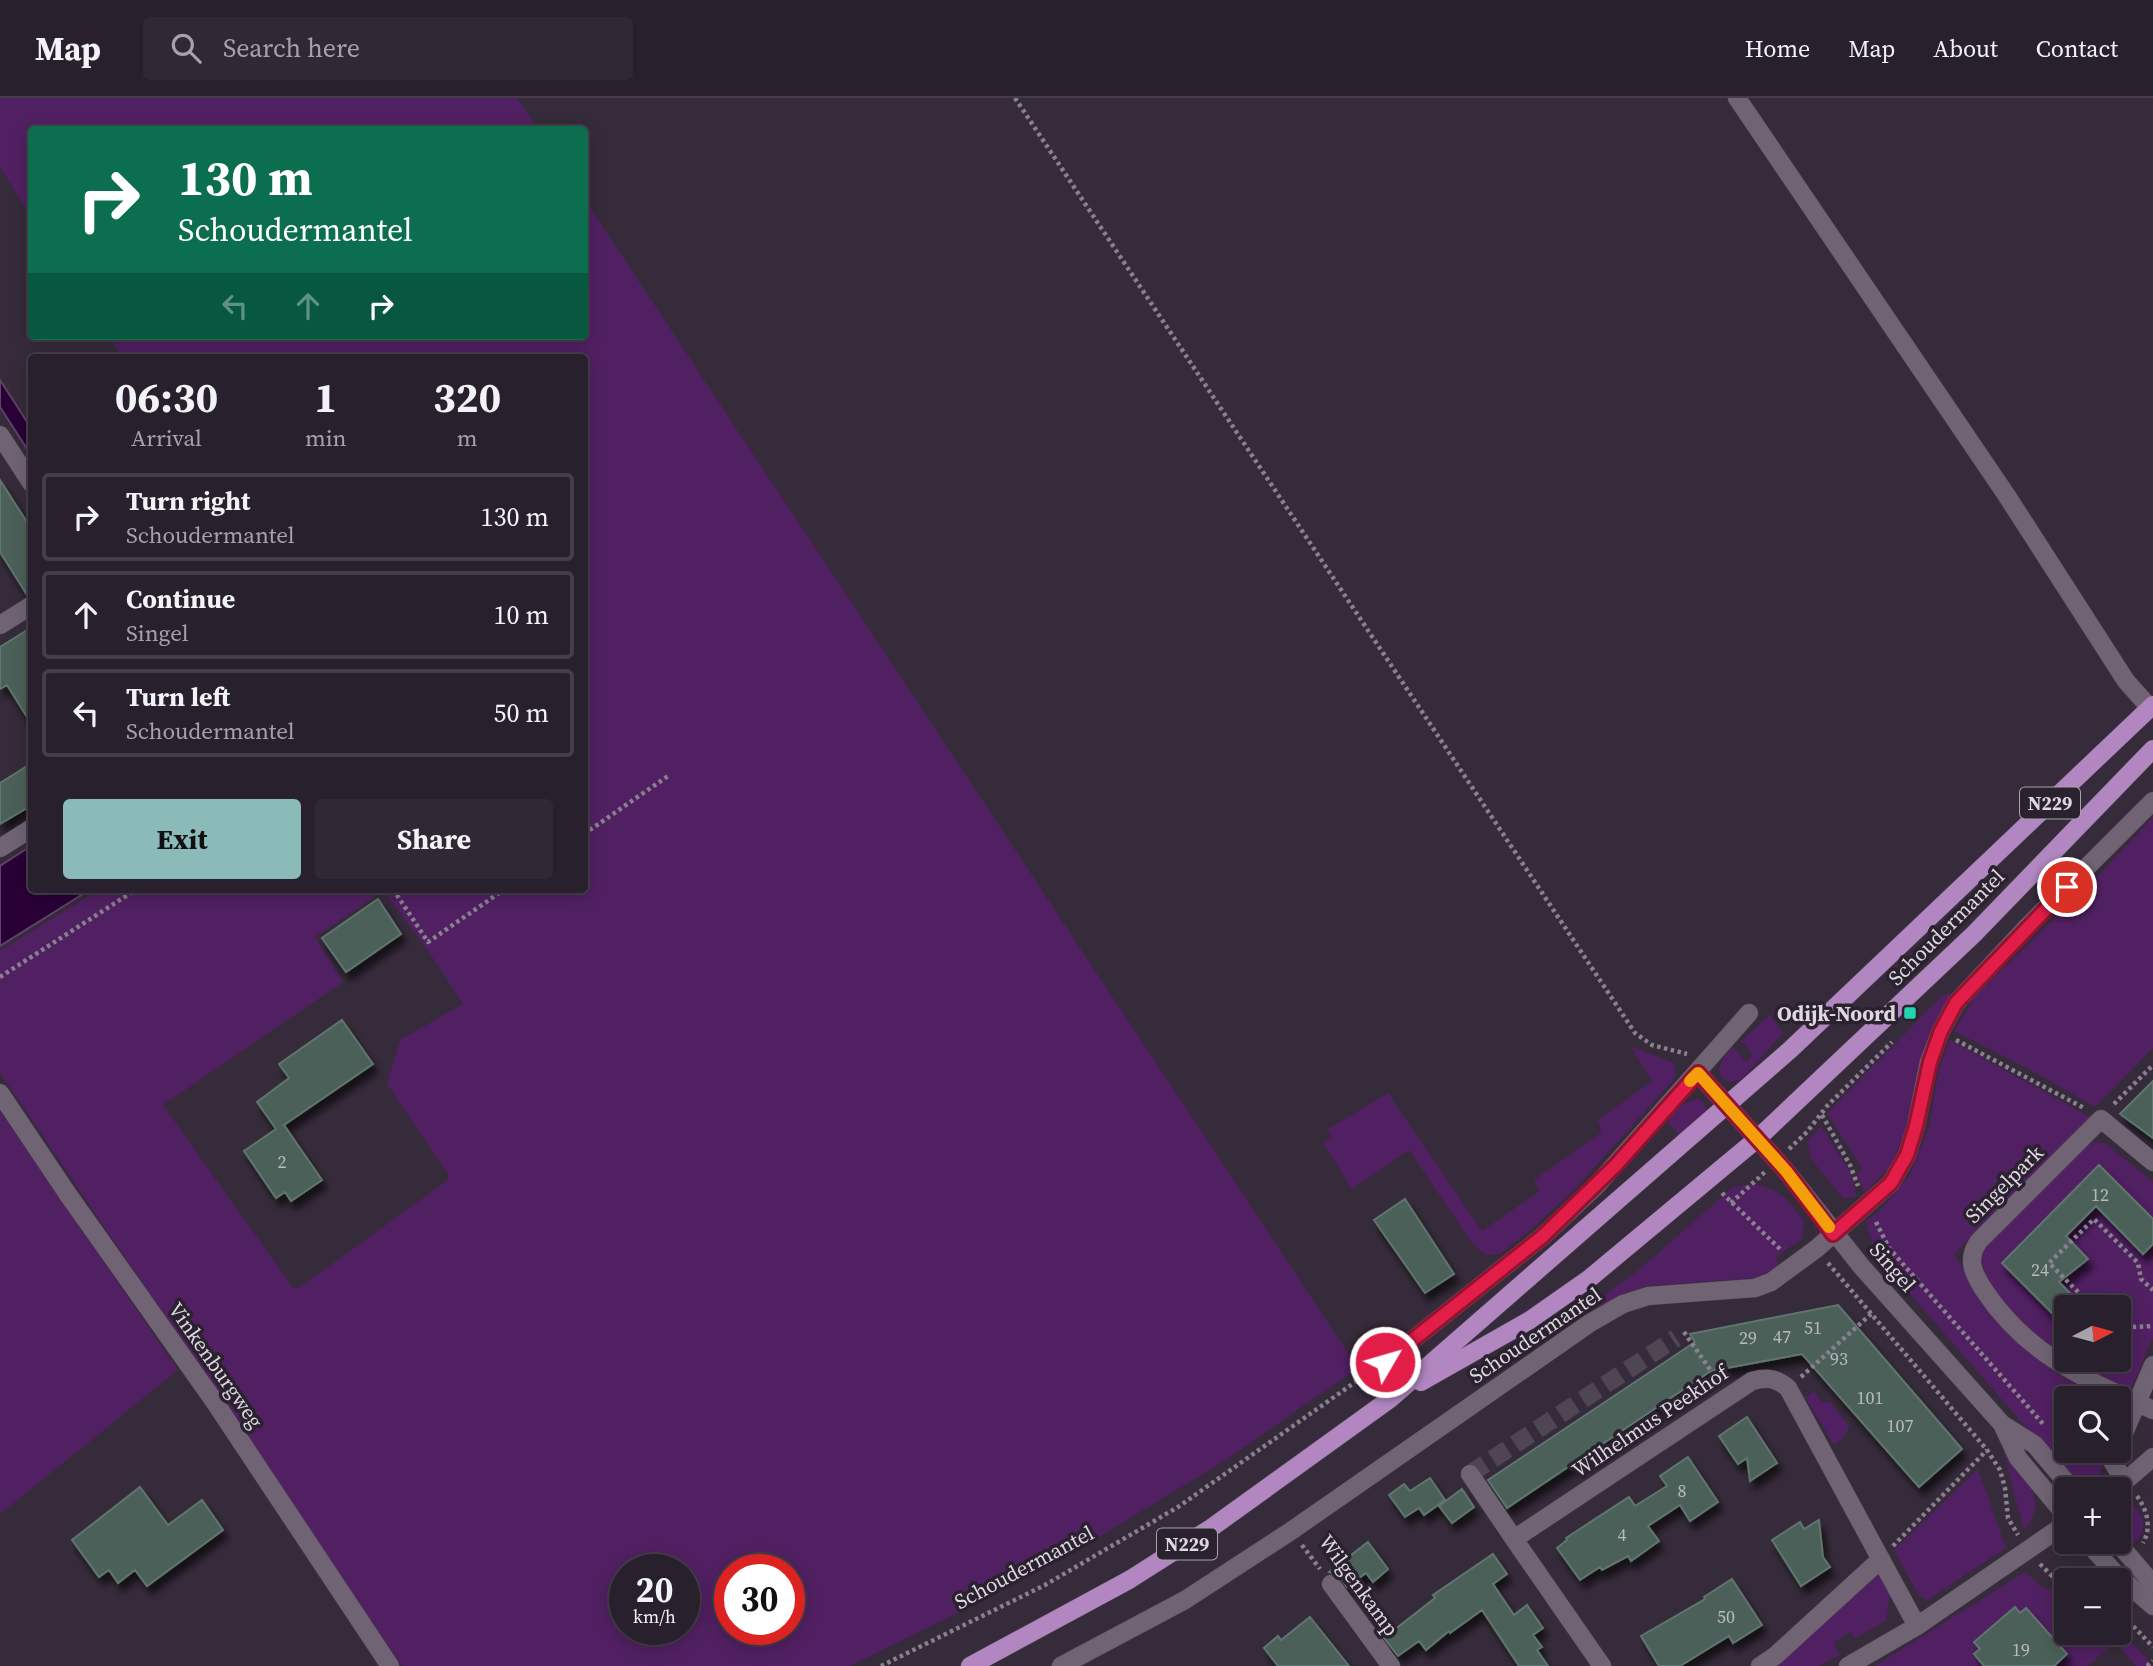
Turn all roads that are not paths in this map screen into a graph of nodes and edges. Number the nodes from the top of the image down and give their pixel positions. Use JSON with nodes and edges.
{"nodes":[{"id":1,"x":1737,"y":98,"type":"edge"},
{"id":2,"x":0,"y":435,"type":"edge"},
{"id":3,"x":28,"y":478,"type":"edge"},
{"id":4,"x":28,"y":608,"type":"edge"},
{"id":5,"x":0,"y":625,"type":"edge"},
{"id":6,"x":2151,"y":707,"type":"edge"},
{"id":7,"x":2153,"y":749,"type":"edge"},
{"id":8,"x":2153,"y":801,"type":"edge"},
{"id":9,"x":28,"y":830,"type":"edge"},
{"id":10,"x":0,"y":848,"type":"edge"},
{"id":11,"x":1749,"y":1013,"type":"dead end"},
{"id":12,"x":1702,"y":1068,"type":"junction"},
{"id":13,"x":0,"y":1093,"type":"edge"},
{"id":14,"x":1727,"y":1106,"type":"junction"},
{"id":15,"x":1757,"y":1139,"type":"junction"},
{"id":16,"x":2153,"y":1162,"type":"edge"},
{"id":17,"x":1833,"y":1234,"type":"junction"},
{"id":18,"x":1385,"y":1362,"type":"road end"},
{"id":19,"x":2153,"y":1365,"type":"edge"},
{"id":20,"x":1390,"y":1399,"type":"junction"},
{"id":21,"x":2145,"y":1407,"type":"edge"},
{"id":22,"x":2002,"y":1424,"type":"junction"},
{"id":23,"x":2131,"y":1427,"type":"edge"},
{"id":24,"x":2151,"y":1464,"type":"edge"},
{"id":25,"x":1470,"y":1474,"type":"dead end"},
{"id":26,"x":2062,"y":1477,"type":"edge"},
{"id":27,"x":2131,"y":1479,"type":"edge"},
{"id":28,"x":2054,"y":1501,"type":"edge"},
{"id":29,"x":2054,"y":1532,"type":"edge"},
{"id":30,"x":1514,"y":1539,"type":"junction"},
{"id":31,"x":2098,"y":1554,"type":"edge"},
{"id":32,"x":2127,"y":1554,"type":"edge"},
{"id":33,"x":1881,"y":1559,"type":"junction"},
{"id":34,"x":1331,"y":1584,"type":"road end"},
{"id":35,"x":2153,"y":1584,"type":"edge"},
{"id":36,"x":2153,"y":1606,"type":"edge"},
{"id":37,"x":1917,"y":1626,"type":"junction"},
{"id":38,"x":390,"y":1666,"type":"edge"},
{"id":39,"x":970,"y":1666,"type":"edge"},
{"id":40,"x":1061,"y":1666,"type":"edge"},
{"id":41,"x":1391,"y":1666,"type":"edge"},
{"id":42,"x":1602,"y":1666,"type":"edge"},
{"id":43,"x":1760,"y":1666,"type":"edge"},
{"id":44,"x":1848,"y":1666,"type":"edge"}],
"edges":[{"from":1,"to":6,"type":"street"},
{"from":2,"to":3,"type":"street"},
{"from":4,"to":5,"type":"street"},
{"from":6,"to":14,"type":"main road","name":"Schoudermantel","number":"N229"},
{"from":7,"to":15,"type":"main road","name":"Schoudermantel","number":"N229"},
{"from":8,"to":17,"type":"street","name":"Schoudermantel"},
{"from":9,"to":10,"type":"street"},
{"from":11,"to":12,"type":"street"},
{"from":12,"to":14,"type":"street"},
{"from":12,"to":18,"type":"street"},
{"from":13,"to":38,"type":"street","name":"Vinkenburgweg"},
{"from":14,"to":15,"type":"street","name":"Singel"},
{"from":14,"to":20,"type":"main road","name":"Schoudermantel","number":"N229"},
{"from":15,"to":17,"type":"street","name":"Singel"},
{"from":15,"to":20,"type":"main road","name":"Schoudermantel","number":"N229"},
{"from":16,"to":21,"type":"street","name":"Singelpark"},
{"from":17,"to":22,"type":"street","name":"Singel"},
{"from":17,"to":40,"type":"street","name":"Schoudermantel"},
{"from":19,"to":21,"type":"street"},
{"from":20,"to":39,"type":"main road","name":"Schoudermantel","number":"N229"},
{"from":21,"to":23,"type":"street"},
{"from":22,"to":26,"type":"street","name":"Singel"},
{"from":22,"to":28,"type":"street","name":"Singel"},
{"from":24,"to":27,"type":"street"},
{"from":25,"to":30,"type":"street"},
{"from":29,"to":37,"type":"street"},
{"from":30,"to":33,"type":"street","name":"Wilhelmus Peekhof"},
{"from":30,"to":42,"type":"street"},
{"from":31,"to":36,"type":"street"},
{"from":32,"to":35,"type":"street"},
{"from":33,"to":37,"type":"street"},
{"from":33,"to":43,"type":"street"},
{"from":34,"to":41,"type":"street","name":"Wilgenkamp"},
{"from":37,"to":44,"type":"street"}]}
